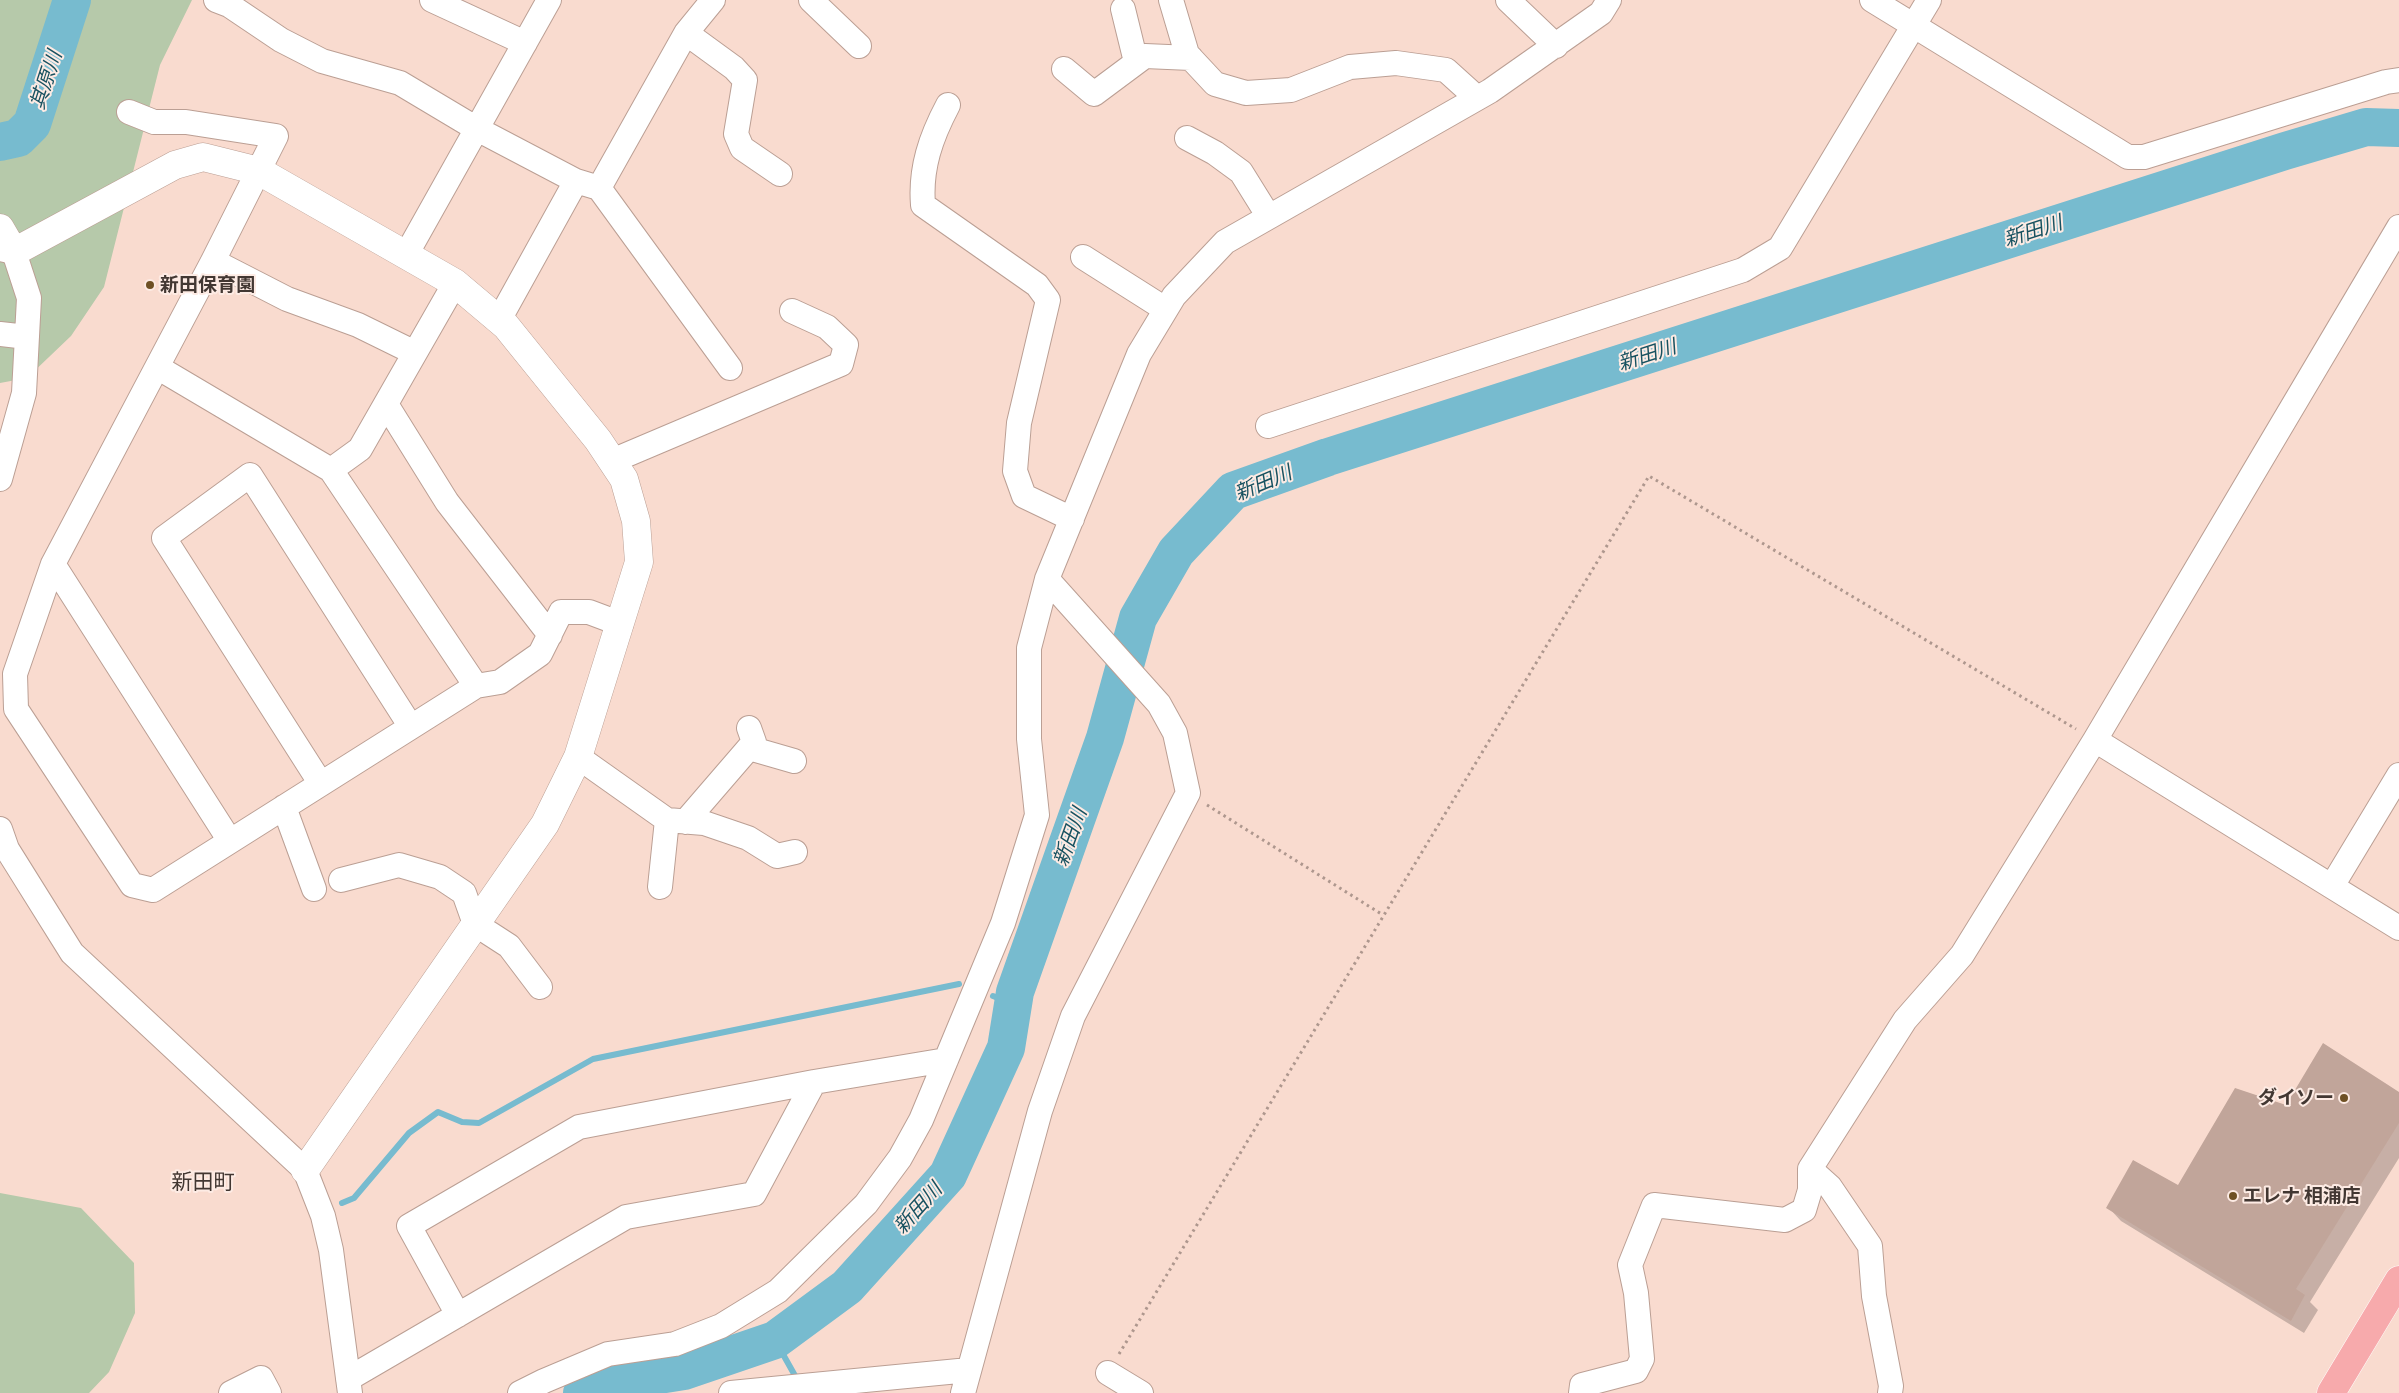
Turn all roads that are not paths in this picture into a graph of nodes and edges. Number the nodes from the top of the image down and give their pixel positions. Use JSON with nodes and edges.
{"nodes":[{"id":1,"x":216,"y":0,"type":"edge"},
{"id":2,"x":432,"y":0,"type":"edge"},
{"id":3,"x":549,"y":0,"type":"edge"},
{"id":4,"x":713,"y":0,"type":"edge"},
{"id":5,"x":811,"y":0,"type":"edge"},
{"id":6,"x":1171,"y":0,"type":"edge"},
{"id":7,"x":1508,"y":0,"type":"edge"},
{"id":8,"x":1609,"y":0,"type":"edge"},
{"id":9,"x":1872,"y":0,"type":"edge"},
{"id":10,"x":1929,"y":0,"type":"edge"},
{"id":11,"x":1123,"y":9,"type":"dead end"},
{"id":12,"x":1914,"y":26,"type":"junction"},
{"id":13,"x":686,"y":33,"type":"junction"},
{"id":14,"x":524,"y":43,"type":"junction"},
{"id":15,"x":859,"y":46,"type":"dead end"},
{"id":16,"x":1556,"y":46,"type":"junction"},
{"id":17,"x":1191,"y":58,"type":"junction"},
{"id":18,"x":1136,"y":62,"type":"junction"},
{"id":19,"x":1064,"y":69,"type":"dead end"},
{"id":20,"x":2399,"y":80,"type":"edge"},
{"id":21,"x":1477,"y":98,"type":"junction"},
{"id":22,"x":948,"y":105,"type":"dead end"},
{"id":23,"x":129,"y":112,"type":"dead end"},
{"id":24,"x":477,"y":129,"type":"junction"},
{"id":25,"x":1187,"y":138,"type":"dead end"},
{"id":26,"x":259,"y":172,"type":"junction"},
{"id":27,"x":780,"y":174,"type":"dead end"},
{"id":28,"x":576,"y":181,"type":"junction"},
{"id":29,"x":599,"y":188,"type":"junction"},
{"id":30,"x":1269,"y":217,"type":"junction"},
{"id":31,"x":2399,"y":227,"type":"edge"},
{"id":32,"x":0,"y":228,"type":"edge"},
{"id":33,"x":7,"y":251,"type":"edge"},
{"id":34,"x":406,"y":255,"type":"junction"},
{"id":35,"x":1083,"y":257,"type":"dead end"},
{"id":36,"x":213,"y":261,"type":"junction"},
{"id":37,"x":455,"y":284,"type":"junction"},
{"id":38,"x":1165,"y":309,"type":"junction"},
{"id":39,"x":792,"y":311,"type":"dead end"},
{"id":40,"x":499,"y":320,"type":"junction"},
{"id":41,"x":0,"y":334,"type":"edge"},
{"id":42,"x":27,"y":337,"type":"junction"},
{"id":43,"x":415,"y":353,"type":"junction"},
{"id":44,"x":156,"y":367,"type":"junction"},
{"id":45,"x":730,"y":368,"type":"dead end"},
{"id":46,"x":386,"y":404,"type":"junction"},
{"id":47,"x":1268,"y":426,"type":"dead end"},
{"id":48,"x":612,"y":461,"type":"junction"},
{"id":49,"x":331,"y":470,"type":"junction"},
{"id":50,"x":0,"y":479,"type":"edge"},
{"id":51,"x":1072,"y":519,"type":"junction"},
{"id":52,"x":53,"y":564,"type":"junction"},
{"id":53,"x":1047,"y":579,"type":"junction"},
{"id":54,"x":620,"y":624,"type":"junction"},
{"id":55,"x":550,"y":635,"type":"junction"},
{"id":56,"x":476,"y":686,"type":"junction"},
{"id":57,"x":411,"y":727,"type":"junction"},
{"id":58,"x":2095,"y":740,"type":"junction"},
{"id":59,"x":578,"y":756,"type":"junction"},
{"id":60,"x":794,"y":761,"type":"dead end"},
{"id":61,"x":2399,"y":775,"type":"edge"},
{"id":62,"x":321,"y":784,"type":"junction"},
{"id":63,"x":284,"y":807,"type":"junction"},
{"id":64,"x":676,"y":821,"type":"junction"},
{"id":65,"x":0,"y":829,"type":"edge"},
{"id":66,"x":230,"y":841,"type":"junction"},
{"id":67,"x":790,"y":860,"type":"dead end"},
{"id":68,"x":341,"y":880,"type":"dead end"},
{"id":69,"x":2332,"y":886,"type":"junction"},
{"id":70,"x":660,"y":887,"type":"dead end"},
{"id":71,"x":314,"y":889,"type":"dead end"},
{"id":72,"x":475,"y":924,"type":"junction"},
{"id":73,"x":2399,"y":928,"type":"edge"},
{"id":74,"x":540,"y":986,"type":"dead end"},
{"id":75,"x":946,"y":1060,"type":"junction"},
{"id":76,"x":814,"y":1082,"type":"junction"},
{"id":77,"x":1810,"y":1169,"type":"junction"},
{"id":78,"x":305,"y":1170,"type":"junction"},
{"id":79,"x":2399,"y":1280,"type":"edge"},
{"id":80,"x":458,"y":1315,"type":"junction"},
{"id":81,"x":969,"y":1370,"type":"junction"},
{"id":82,"x":1108,"y":1373,"type":"road end"},
{"id":83,"x":349,"y":1386,"type":"edge"},
{"id":84,"x":231,"y":1393,"type":"edge"},
{"id":85,"x":269,"y":1393,"type":"edge"},
{"id":86,"x":520,"y":1393,"type":"edge"},
{"id":87,"x":731,"y":1393,"type":"edge"},
{"id":88,"x":963,"y":1393,"type":"edge"},
{"id":89,"x":1141,"y":1393,"type":"edge"},
{"id":90,"x":1581,"y":1393,"type":"edge"},
{"id":91,"x":1890,"y":1393,"type":"edge"},
{"id":92,"x":2331,"y":1393,"type":"edge"}],
"edges":[{"from":1,"to":24,"type":"street"},
{"from":2,"to":14,"type":"street"},
{"from":3,"to":14,"type":"street"},
{"from":4,"to":13,"type":"street"},
{"from":5,"to":15,"type":"street"},
{"from":6,"to":17,"type":"street"},
{"from":7,"to":16,"type":"street"},
{"from":8,"to":16,"type":"street"},
{"from":9,"to":12,"type":"street"},
{"from":10,"to":12,"type":"street"},
{"from":11,"to":18,"type":"street"},
{"from":12,"to":20,"type":"street"},
{"from":12,"to":47,"type":"street"},
{"from":13,"to":27,"type":"street"},
{"from":13,"to":29,"type":"street"},
{"from":14,"to":24,"type":"street"},
{"from":16,"to":21,"type":"street"},
{"from":17,"to":18,"type":"street"},
{"from":17,"to":21,"type":"street"},
{"from":18,"to":19,"type":"street"},
{"from":21,"to":30,"type":"street"},
{"from":22,"to":51,"type":"street"},
{"from":23,"to":26,"type":"street"},
{"from":24,"to":28,"type":"street"},
{"from":24,"to":34,"type":"street"},
{"from":25,"to":30,"type":"street"},
{"from":26,"to":33,"type":"street"},
{"from":26,"to":34,"type":"street"},
{"from":26,"to":36,"type":"street"},
{"from":28,"to":29,"type":"street"},
{"from":28,"to":40,"type":"street"},
{"from":29,"to":45,"type":"street"},
{"from":30,"to":38,"type":"street"},
{"from":31,"to":58,"type":"street"},
{"from":32,"to":33,"type":"street"},
{"from":33,"to":42,"type":"street"},
{"from":34,"to":37,"type":"street"},
{"from":35,"to":38,"type":"street"},
{"from":36,"to":43,"type":"street"},
{"from":36,"to":44,"type":"street"},
{"from":37,"to":40,"type":"street"},
{"from":37,"to":43,"type":"street"},
{"from":38,"to":51,"type":"street"},
{"from":39,"to":48,"type":"street"},
{"from":40,"to":48,"type":"street"},
{"from":41,"to":42,"type":"street"},
{"from":42,"to":50,"type":"street"},
{"from":43,"to":46,"type":"street"},
{"from":44,"to":49,"type":"street"},
{"from":44,"to":52,"type":"street"},
{"from":46,"to":49,"type":"street"},
{"from":46,"to":55,"type":"street"},
{"from":48,"to":54,"type":"street"},
{"from":49,"to":56,"type":"street"},
{"from":51,"to":53,"type":"street"},
{"from":52,"to":66,"type":"street"},
{"from":52,"to":66,"type":"street"},
{"from":53,"to":75,"type":"street"},
{"from":53,"to":81,"type":"street"},
{"from":54,"to":55,"type":"street"},
{"from":54,"to":59,"type":"street"},
{"from":55,"to":56,"type":"street"},
{"from":56,"to":57,"type":"street"},
{"from":57,"to":62,"type":"street"},
{"from":57,"to":62,"type":"street"},
{"from":58,"to":69,"type":"street"},
{"from":58,"to":77,"type":"street"},
{"from":59,"to":64,"type":"street"},
{"from":59,"to":72,"type":"street"},
{"from":60,"to":64,"type":"street"},
{"from":61,"to":69,"type":"street"},
{"from":62,"to":63,"type":"street"},
{"from":63,"to":66,"type":"street"},
{"from":63,"to":71,"type":"street"},
{"from":64,"to":67,"type":"street"},
{"from":64,"to":70,"type":"street"},
{"from":65,"to":78,"type":"street"},
{"from":68,"to":72,"type":"street"},
{"from":69,"to":73,"type":"street"},
{"from":72,"to":74,"type":"street"},
{"from":72,"to":78,"type":"street"},
{"from":75,"to":76,"type":"street"},
{"from":75,"to":86,"type":"street"},
{"from":76,"to":80,"type":"street"},
{"from":76,"to":80,"type":"street"},
{"from":77,"to":90,"type":"street"},
{"from":77,"to":91,"type":"street"},
{"from":78,"to":83,"type":"street"},
{"from":79,"to":92,"type":"main road"},
{"from":80,"to":83,"type":"street"},
{"from":81,"to":87,"type":"street"},
{"from":81,"to":88,"type":"street"},
{"from":82,"to":89,"type":"street"},
{"from":84,"to":85,"type":"street"}]}
